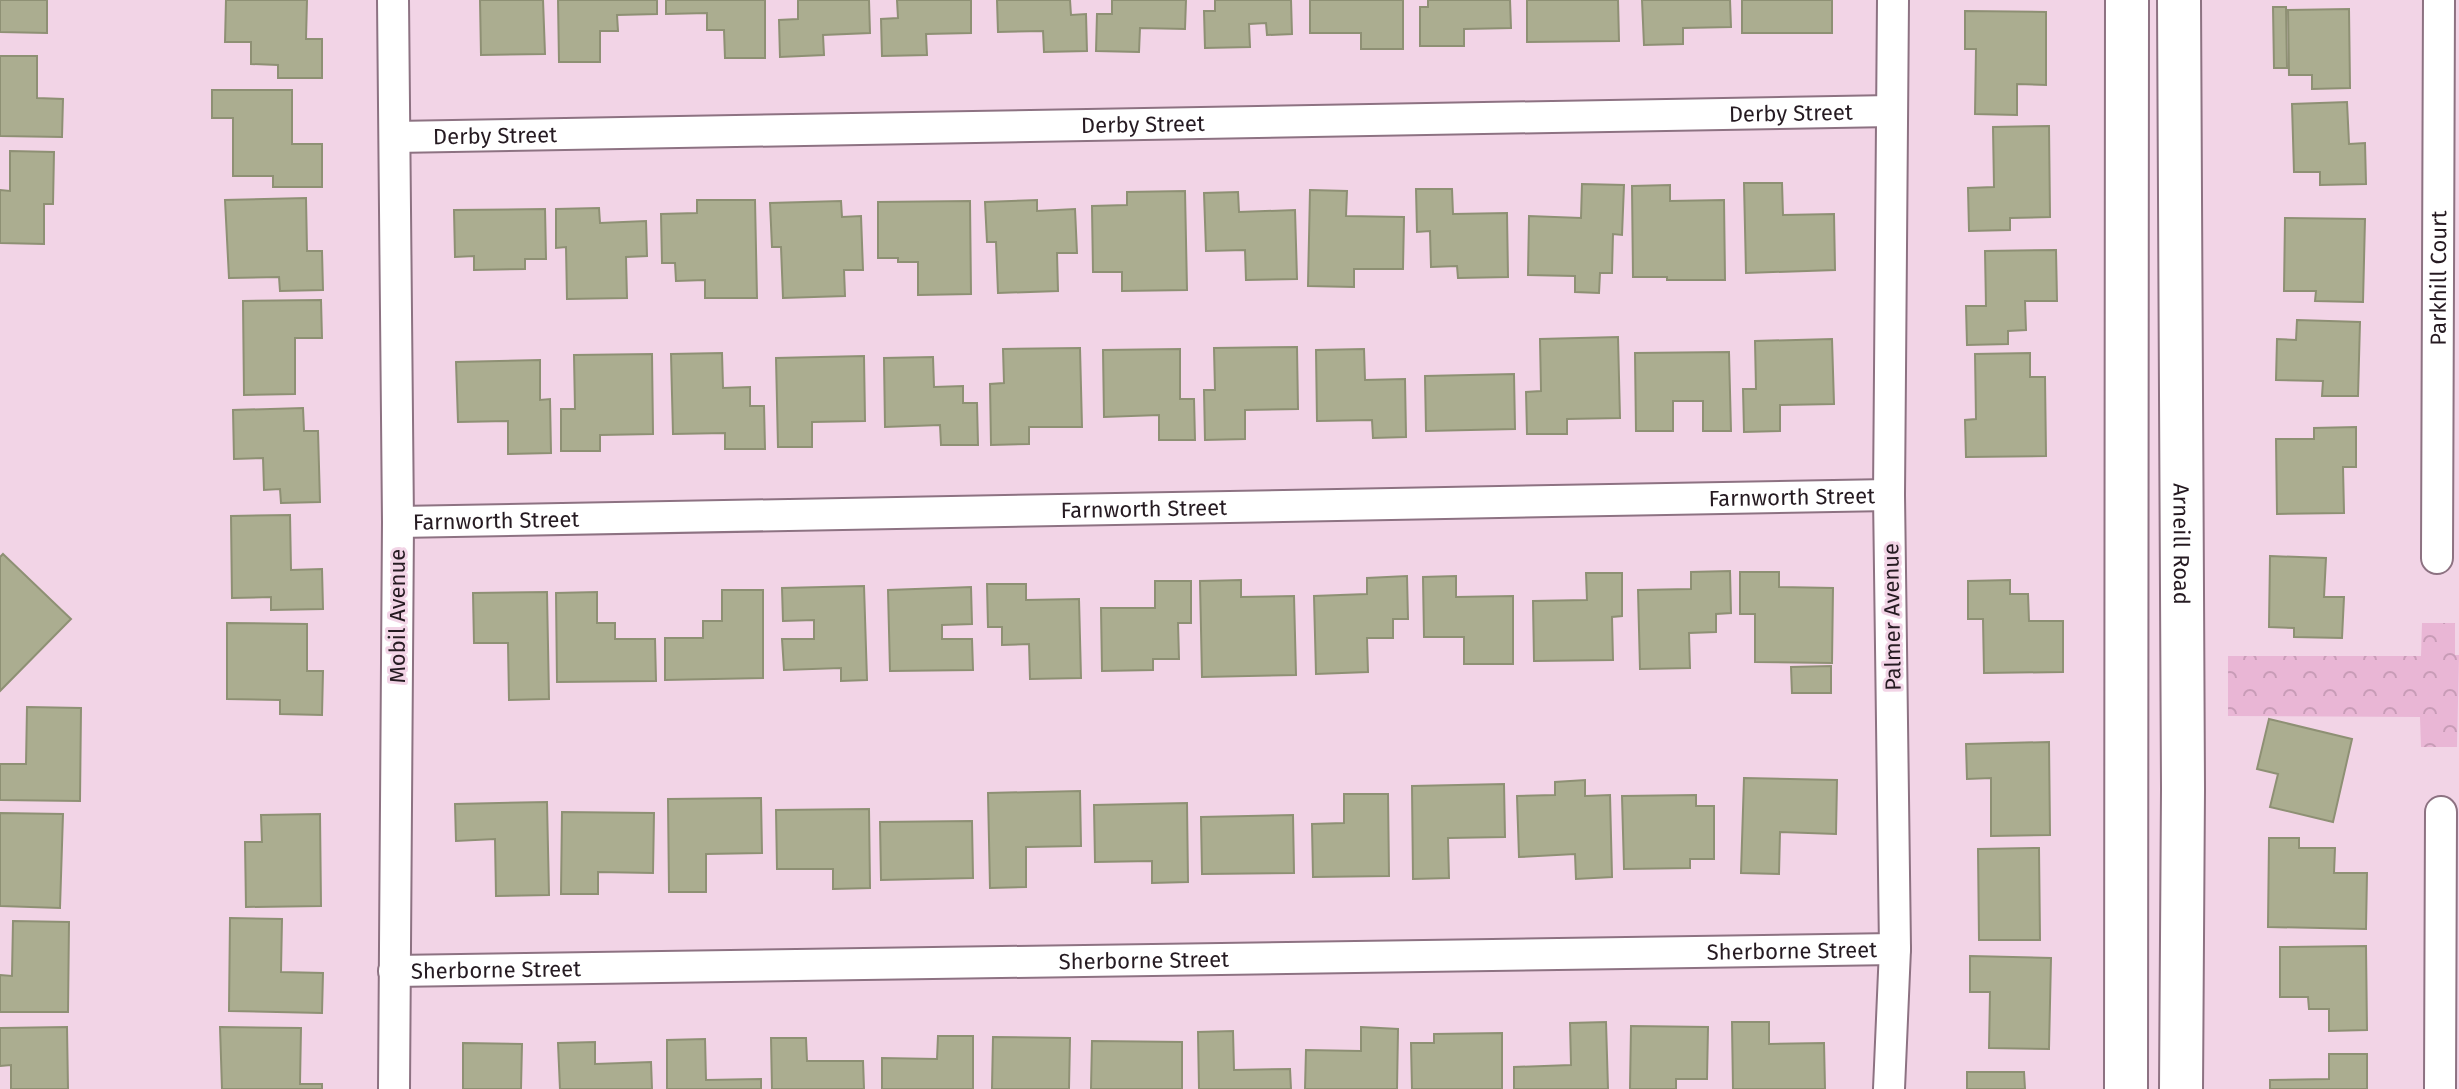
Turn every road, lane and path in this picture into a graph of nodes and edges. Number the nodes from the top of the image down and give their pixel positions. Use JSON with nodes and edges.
{"nodes":[{"id":1,"x":393,"y":0,"type":"edge"},
{"id":2,"x":1893,"y":0,"type":"edge"},
{"id":3,"x":2127,"y":0,"type":"edge"},
{"id":4,"x":2179,"y":0,"type":"edge"},
{"id":5,"x":2439,"y":0,"type":"edge"},
{"id":6,"x":1892,"y":111,"type":"junction"},
{"id":7,"x":395,"y":137,"type":"junction"},
{"id":8,"x":1889,"y":495,"type":"junction"},
{"id":9,"x":398,"y":522,"type":"junction"},
{"id":10,"x":2437,"y":558,"type":"dead end"},
{"id":11,"x":2441,"y":812,"type":"dead end"},
{"id":12,"x":1895,"y":949,"type":"junction"},
{"id":13,"x":394,"y":971,"type":"junction"},
{"id":14,"x":394,"y":1089,"type":"edge"},
{"id":15,"x":1889,"y":1089,"type":"edge"},
{"id":16,"x":2126,"y":1089,"type":"edge"},
{"id":17,"x":2181,"y":1089,"type":"edge"},
{"id":18,"x":2440,"y":1089,"type":"edge"}],
"edges":[{"from":1,"to":7,"type":"street","name":"Mobil Avenue"},
{"from":2,"to":6,"type":"street","name":"Palmer Avenue"},
{"from":3,"to":16,"type":"main road"},
{"from":4,"to":17,"type":"main road","name":"Arneill Road"},
{"from":5,"to":10,"type":"street","name":"Parkhill Court"},
{"from":6,"to":7,"type":"street","name":"Derby Street"},
{"from":6,"to":8,"type":"street","name":"Palmer Avenue"},
{"from":7,"to":9,"type":"street","name":"Mobil Avenue"},
{"from":8,"to":9,"type":"street","name":"Farnworth Street"},
{"from":8,"to":12,"type":"street","name":"Palmer Avenue"},
{"from":9,"to":13,"type":"street","name":"Mobil Avenue"},
{"from":11,"to":18,"type":"street"},
{"from":12,"to":13,"type":"street","name":"Sherborne Street"},
{"from":12,"to":15,"type":"street","name":"Palmer Avenue"},
{"from":13,"to":14,"type":"street","name":"Mobil Avenue"}]}
